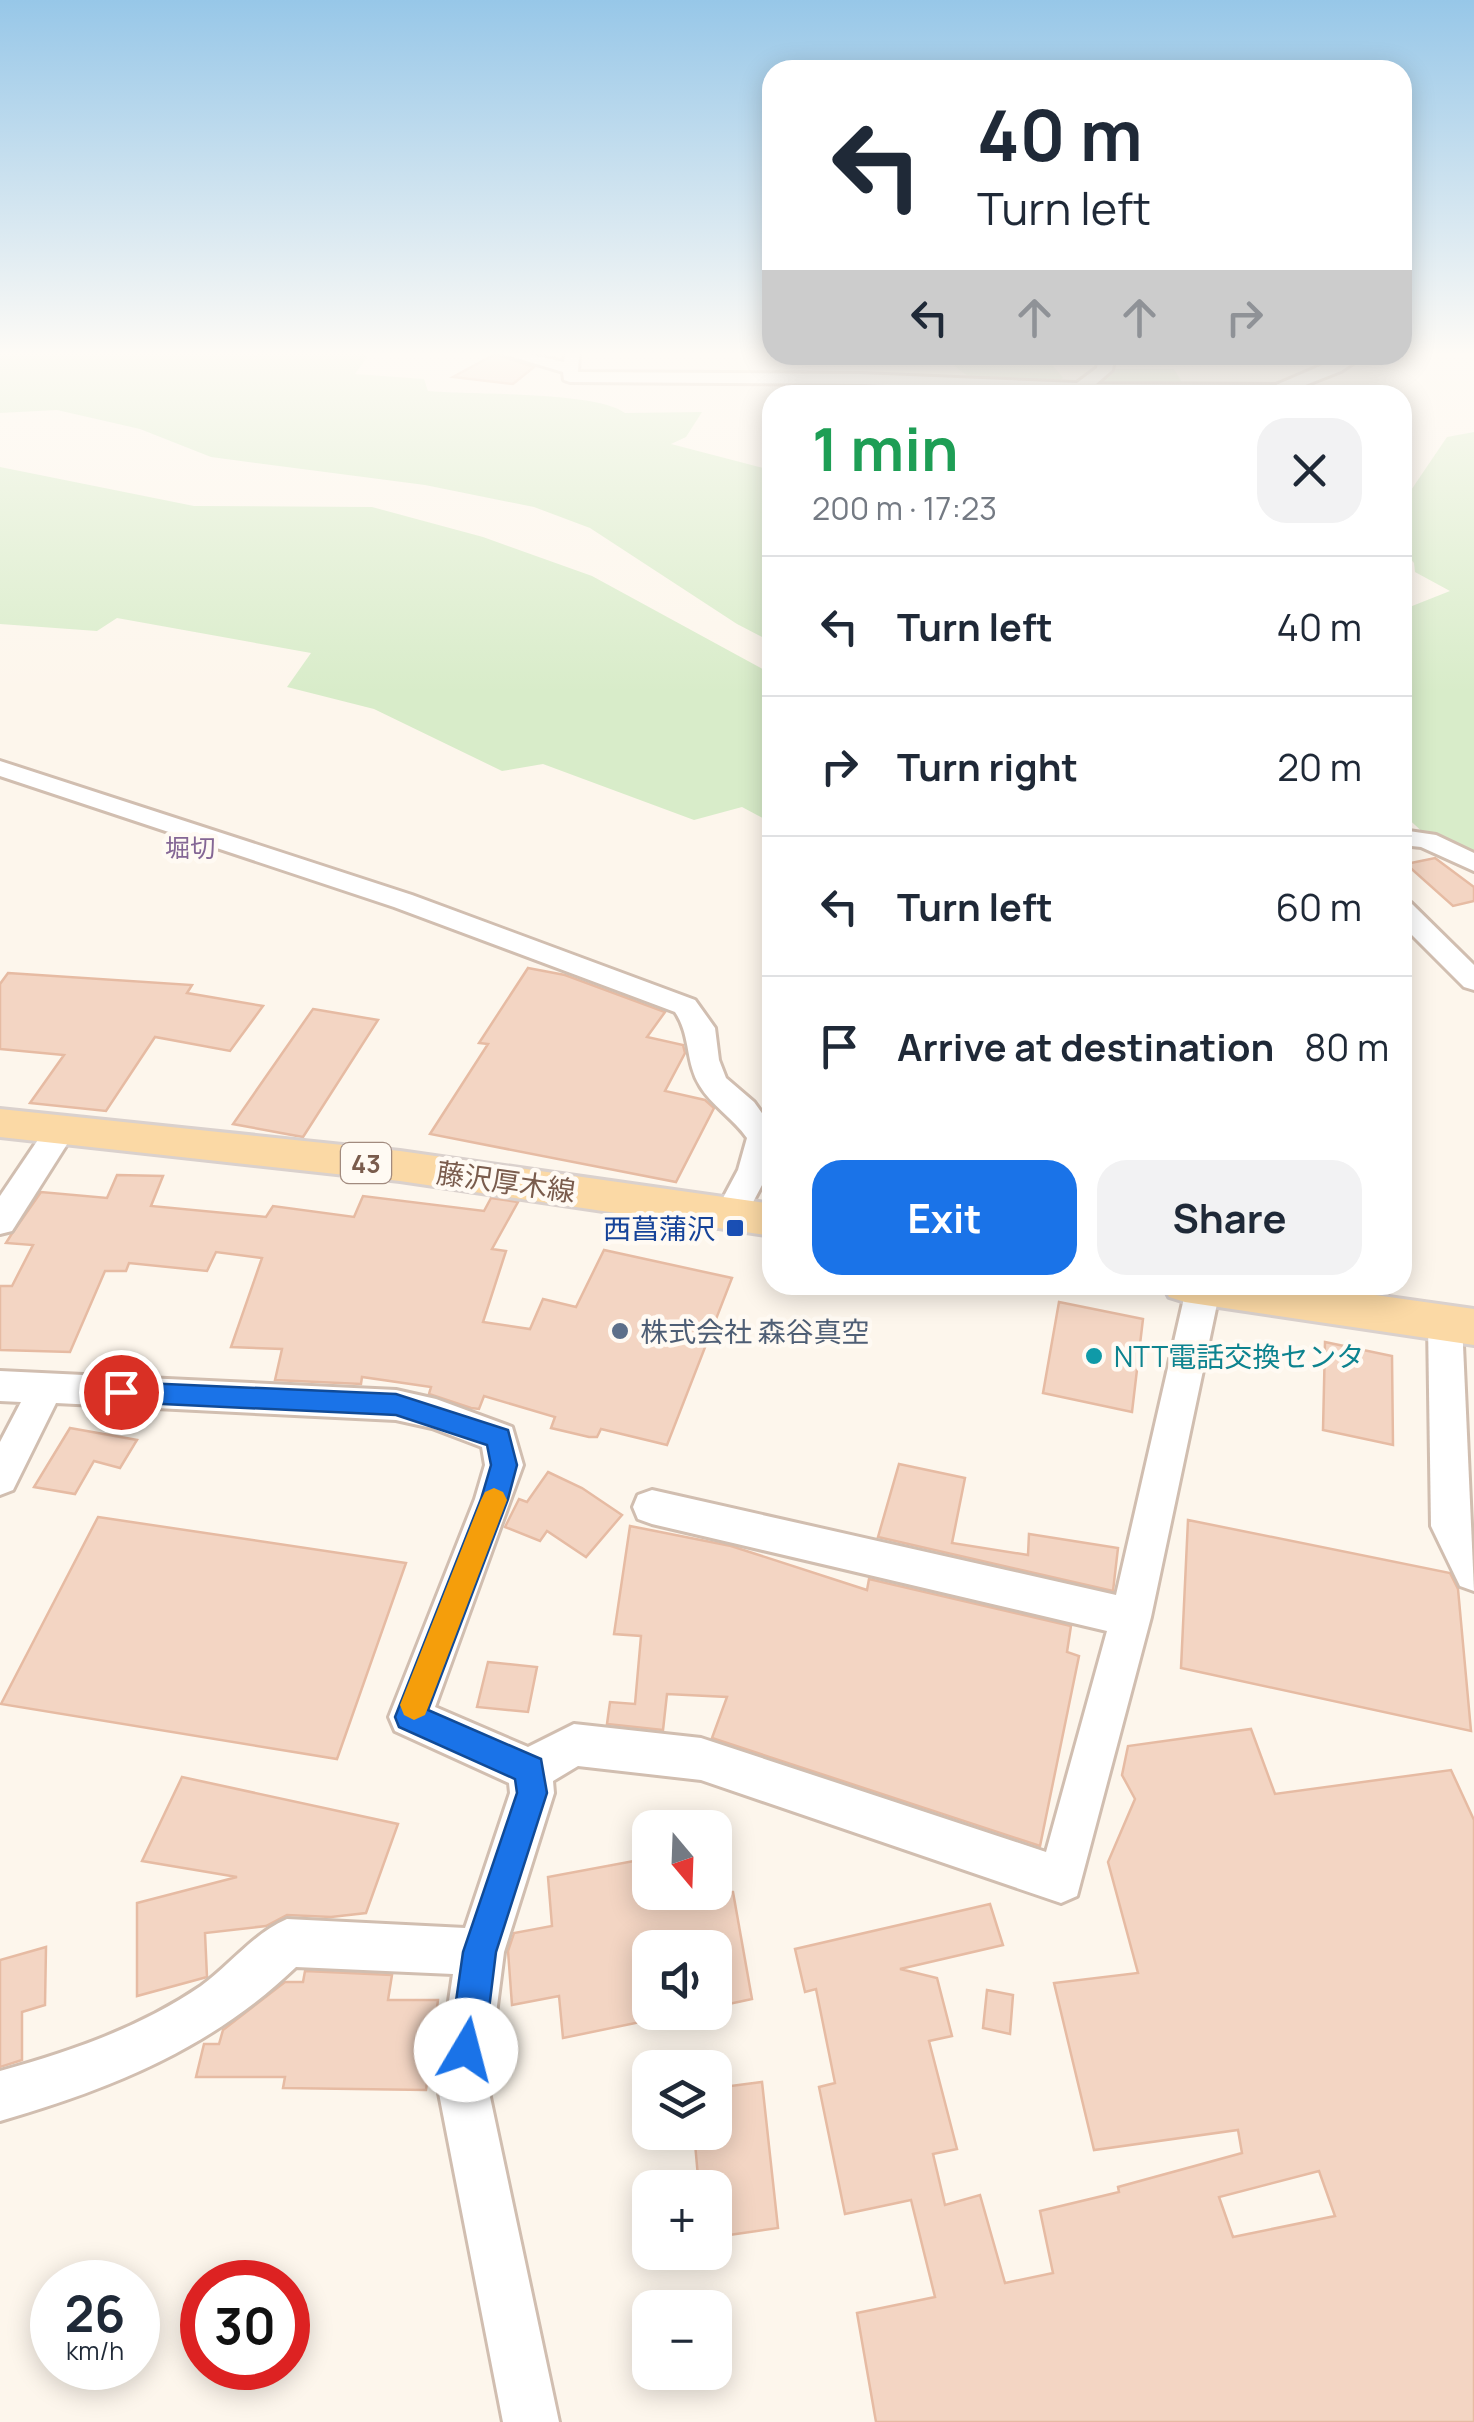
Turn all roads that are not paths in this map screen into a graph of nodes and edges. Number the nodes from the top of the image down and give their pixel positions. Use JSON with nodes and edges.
{"nodes":[{"id":1,"x":0,"y":768,"type":"edge"},
{"id":2,"x":1412,"y":838,"type":"edge"},
{"id":3,"x":1474,"y":863,"type":"edge"},
{"id":4,"x":1412,"y":919,"type":"edge"},
{"id":5,"x":1474,"y":981,"type":"edge"},
{"id":6,"x":0,"y":1123,"type":"edge"},
{"id":7,"x":61,"y":1130,"type":"junction"},
{"id":8,"x":762,"y":1136,"type":"edge"},
{"id":9,"x":762,"y":1150,"type":"edge"},
{"id":10,"x":752,"y":1216,"type":"edge"},
{"id":11,"x":0,"y":1222,"type":"edge"},
{"id":12,"x":1196,"y":1295,"type":"edge"},
{"id":13,"x":1258,"y":1295,"type":"edge"},
{"id":14,"x":1460,"y":1325,"type":"edge"},
{"id":15,"x":0,"y":1386,"type":"edge"},
{"id":16,"x":46,"y":1388,"type":"junction"},
{"id":17,"x":0,"y":1478,"type":"edge"},
{"id":18,"x":652,"y":1507,"type":"dead end"},
{"id":19,"x":1474,"y":1573,"type":"edge"},
{"id":20,"x":1132,"y":1618,"type":"junction"},
{"id":21,"x":530,"y":1770,"type":"junction"},
{"id":22,"x":480,"y":1952,"type":"junction"},
{"id":23,"x":0,"y":2096,"type":"edge"},
{"id":24,"x":531,"y":2422,"type":"edge"}],
"edges":[{"from":1,"to":8,"type":"street"},
{"from":2,"to":3,"type":"street"},
{"from":4,"to":5,"type":"street"},
{"from":6,"to":7,"type":"main road","name":"藤沢厚木線","number":"43"},
{"from":7,"to":10,"type":"main road","name":"藤沢厚木線","number":"43"},
{"from":7,"to":11,"type":"street"},
{"from":9,"to":10,"type":"street"},
{"from":12,"to":20,"type":"street"},
{"from":13,"to":14,"type":"main road"},
{"from":14,"to":19,"type":"street"},
{"from":15,"to":16,"type":"street"},
{"from":16,"to":17,"type":"street"},
{"from":16,"to":21,"type":"street"},
{"from":18,"to":20,"type":"street"},
{"from":20,"to":21,"type":"street"},
{"from":21,"to":22,"type":"street"},
{"from":22,"to":23,"type":"street"},
{"from":22,"to":24,"type":"street"}]}
